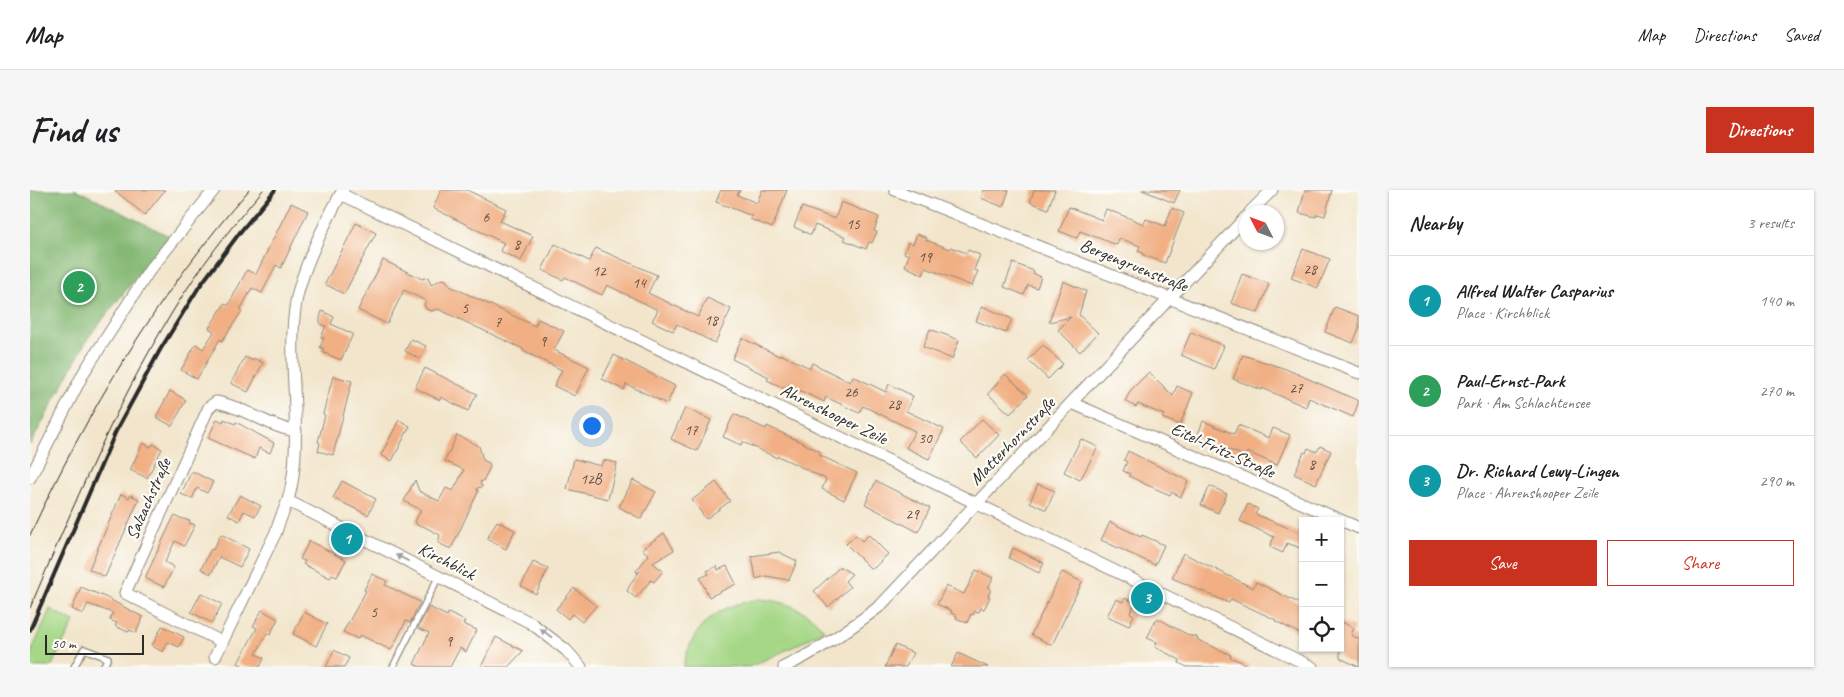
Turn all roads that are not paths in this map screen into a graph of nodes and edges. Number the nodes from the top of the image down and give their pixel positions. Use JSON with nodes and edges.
{"nodes":[{"id":1,"x":214,"y":190,"type":"edge"},
{"id":2,"x":896,"y":190,"type":"edge"},
{"id":3,"x":1272,"y":190,"type":"edge"},
{"id":4,"x":342,"y":192,"type":"edge"},
{"id":5,"x":1257,"y":205,"type":"edge"},
{"id":6,"x":1239,"y":224,"type":"edge"},
{"id":7,"x":1169,"y":298,"type":"junction"},
{"id":8,"x":1359,"y":374,"type":"edge"},
{"id":9,"x":1072,"y":403,"type":"junction"},
{"id":10,"x":296,"y":431,"type":"junction"},
{"id":11,"x":30,"y":478,"type":"edge"},
{"id":12,"x":288,"y":501,"type":"junction"},
{"id":13,"x":976,"y":503,"type":"junction"},
{"id":14,"x":1359,"y":528,"type":"edge"},
{"id":15,"x":439,"y":576,"type":"junction"},
{"id":16,"x":222,"y":642,"type":"junction"},
{"id":17,"x":214,"y":657,"type":"dead end"},
{"id":18,"x":802,"y":663,"type":"edge"},
{"id":19,"x":74,"y":667,"type":"edge"},
{"id":20,"x":103,"y":667,"type":"edge"},
{"id":21,"x":393,"y":667,"type":"edge"},
{"id":22,"x":581,"y":667,"type":"edge"},
{"id":23,"x":784,"y":667,"type":"edge"},
{"id":24,"x":1312,"y":667,"type":"edge"}],
"edges":[{"from":1,"to":11,"type":"street"},
{"from":2,"to":7,"type":"street","name":"Bergengruenstraße"},
{"from":3,"to":5,"type":"street"},
{"from":4,"to":10,"type":"street"},
{"from":4,"to":13,"type":"street","name":"Ahrenshooper Zeile"},
{"from":6,"to":7,"type":"street","name":"Matterhornstraße"},
{"from":7,"to":8,"type":"street","name":"Bergengruenstraße"},
{"from":7,"to":9,"type":"street","name":"Matterhornstraße"},
{"from":9,"to":13,"type":"street","name":"Matterhornstraße"},
{"from":9,"to":14,"type":"street","name":"Eitel-Fritz-Straße"},
{"from":10,"to":12,"type":"street"},
{"from":10,"to":16,"type":"street","name":"Salzachstraße"},
{"from":15,"to":12,"type":"street","name":"Kirchblick","one_way":true},
{"from":12,"to":16,"type":"street"},
{"from":13,"to":18,"type":"street","name":"Matterhornstraße"},
{"from":13,"to":24,"type":"street","name":"Ahrenshooper Zeile"},
{"from":15,"to":21,"type":"lane"},
{"from":22,"to":15,"type":"street","name":"Kirchblick","one_way":true},
{"from":16,"to":17,"type":"street"},
{"from":18,"to":23,"type":"street","name":"Matterhornstraße"},
{"from":19,"to":20,"type":"lane"}]}
